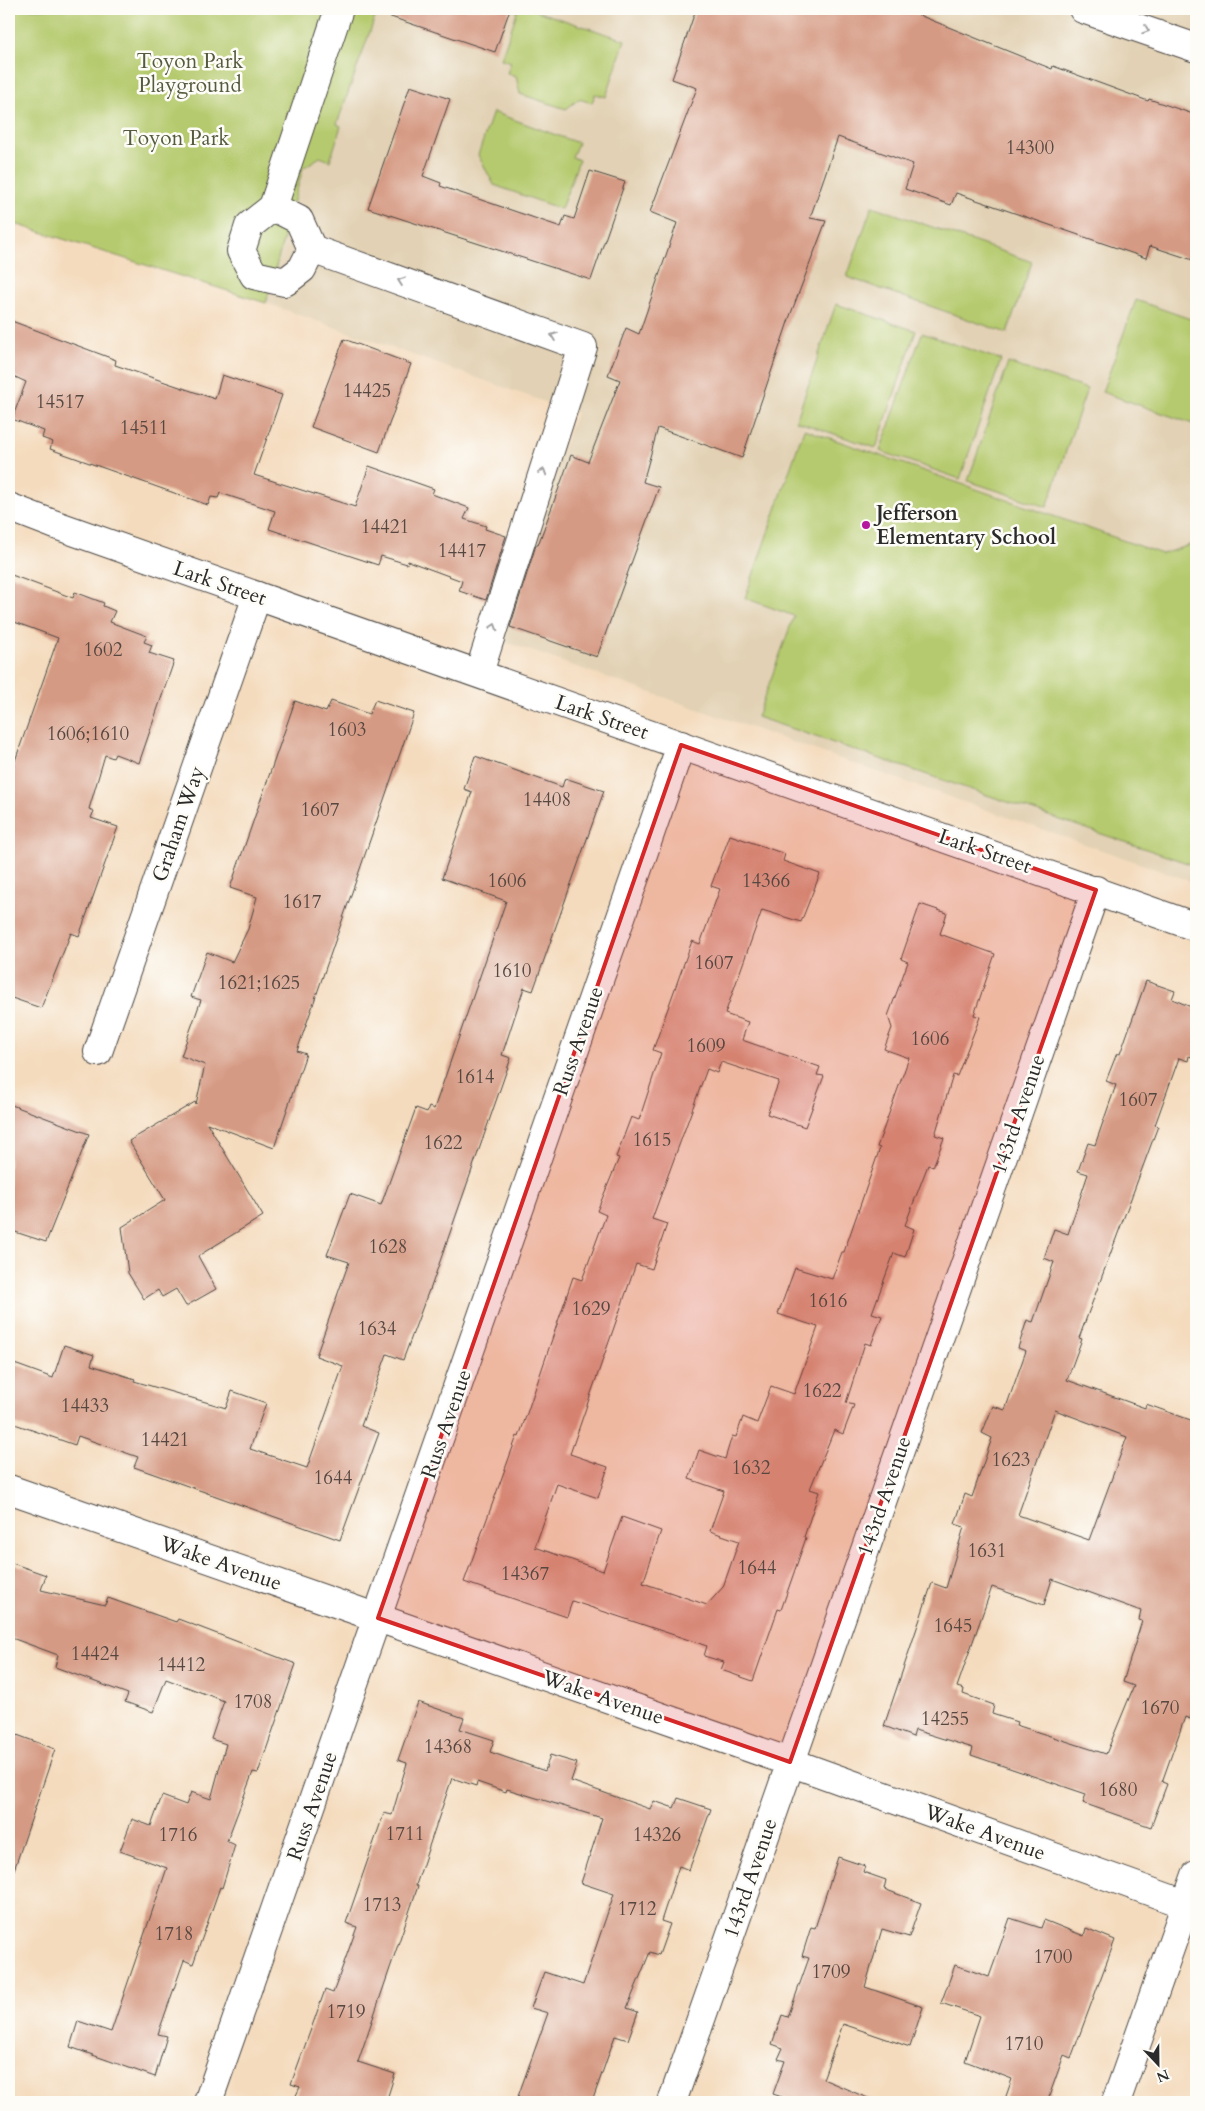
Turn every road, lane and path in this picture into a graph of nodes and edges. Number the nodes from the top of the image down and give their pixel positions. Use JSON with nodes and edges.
{"nodes":[{"id":1,"x":339,"y":9,"type":"edge"},
{"id":2,"x":1083,"y":9,"type":"edge"},
{"id":3,"x":1196,"y":48,"type":"edge"},
{"id":4,"x":273,"y":207,"type":"junction"},
{"id":5,"x":312,"y":249,"type":"junction"},
{"id":6,"x":9,"y":506,"type":"edge"},
{"id":7,"x":258,"y":596,"type":"junction"},
{"id":8,"x":479,"y":674,"type":"junction"},
{"id":9,"x":681,"y":745,"type":"junction"},
{"id":10,"x":1096,"y":890,"type":"junction"},
{"id":11,"x":1196,"y":927,"type":"edge"},
{"id":12,"x":98,"y":1052,"type":"dead end"},
{"id":13,"x":9,"y":1489,"type":"edge"},
{"id":14,"x":378,"y":1618,"type":"junction"},
{"id":15,"x":790,"y":1762,"type":"junction"},
{"id":16,"x":1196,"y":1875,"type":"edge"},
{"id":17,"x":1191,"y":1906,"type":"edge"},
{"id":18,"x":208,"y":2102,"type":"edge"},
{"id":19,"x":672,"y":2102,"type":"edge"},
{"id":20,"x":1116,"y":2102,"type":"edge"}],
"edges":[{"from":1,"to":4,"type":"street"},
{"from":2,"to":3,"type":"street","one_way":true},
{"from":4,"to":5,"type":"street"},
{"from":4,"to":5,"type":"street"},
{"from":8,"to":5,"type":"street","one_way":true},
{"from":6,"to":7,"type":"street","name":"Lark Street"},
{"from":7,"to":8,"type":"street","name":"Lark Street"},
{"from":7,"to":12,"type":"street","name":"Graham Way"},
{"from":8,"to":9,"type":"street","name":"Lark Street"},
{"from":9,"to":10,"type":"street","name":"Lark Street"},
{"from":9,"to":14,"type":"street","name":"Russ Avenue"},
{"from":10,"to":11,"type":"street","name":"Lark Street"},
{"from":10,"to":15,"type":"street","name":"143rd Avenue"},
{"from":13,"to":14,"type":"street","name":"Wake Avenue"},
{"from":14,"to":15,"type":"street","name":"Wake Avenue"},
{"from":14,"to":18,"type":"street","name":"Russ Avenue"},
{"from":15,"to":17,"type":"street","name":"Wake Avenue"},
{"from":15,"to":19,"type":"street","name":"143rd Avenue"},
{"from":16,"to":17,"type":"street"},
{"from":17,"to":20,"type":"street"}]}
